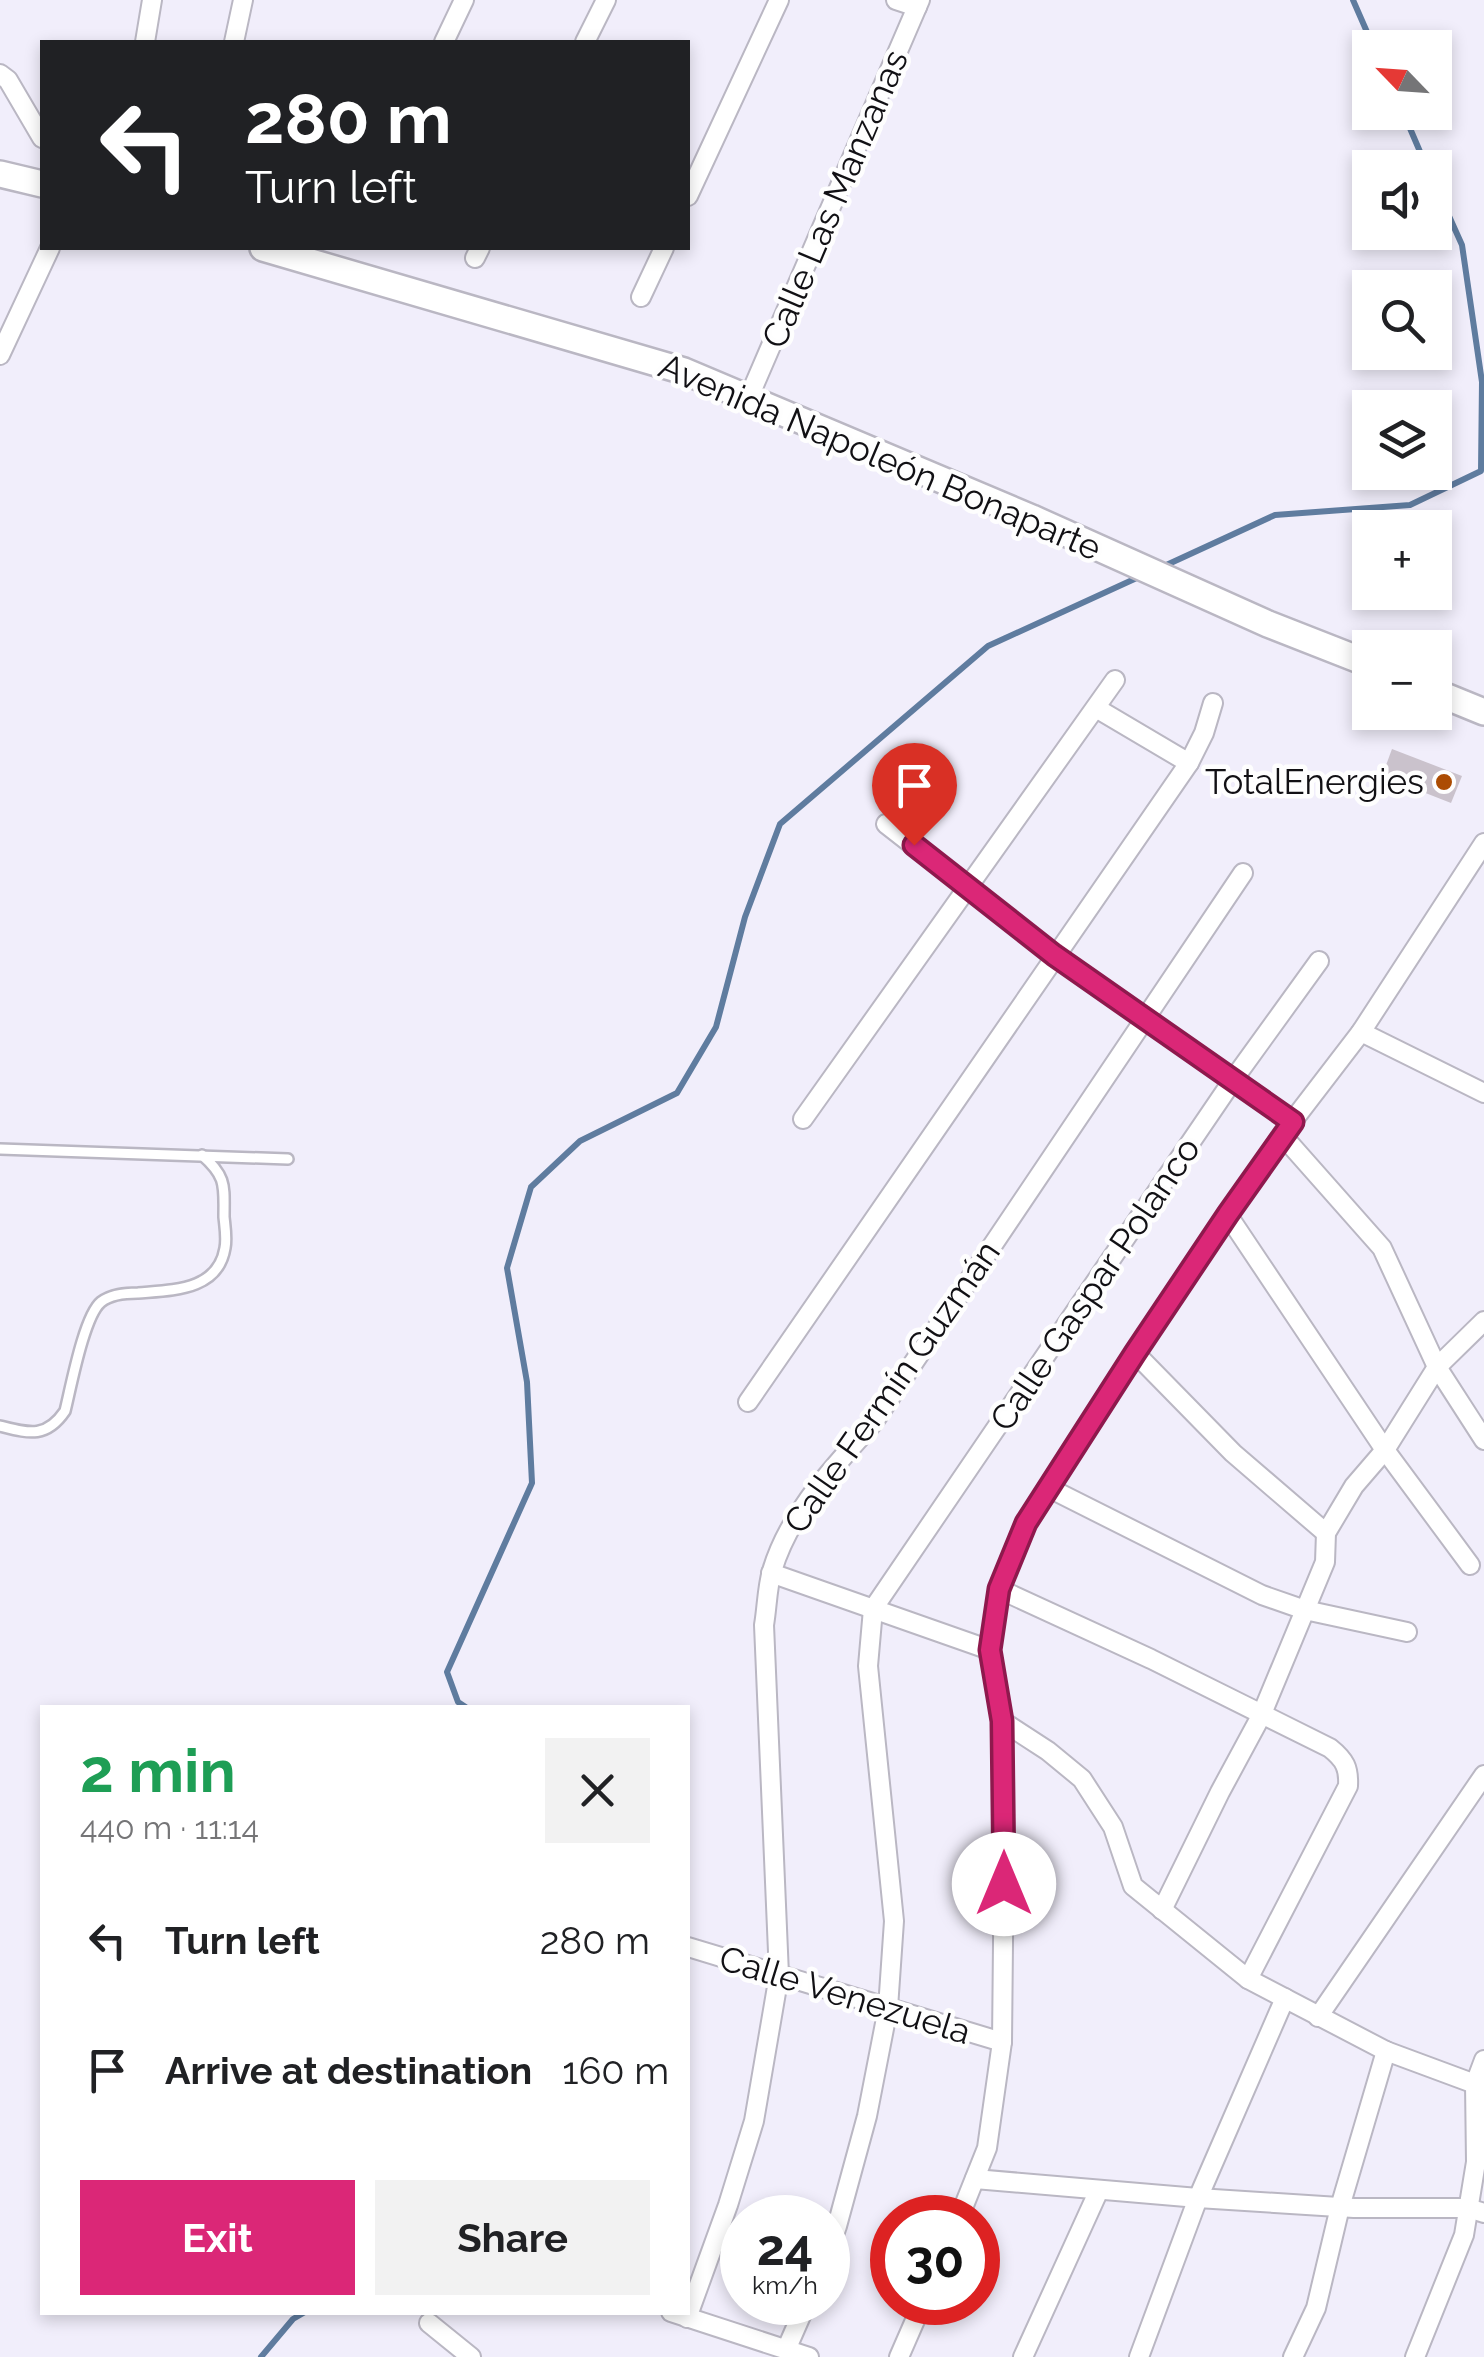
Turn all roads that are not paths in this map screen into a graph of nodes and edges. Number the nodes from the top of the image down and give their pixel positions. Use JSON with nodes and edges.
{"nodes":[{"id":1,"x":152,"y":0,"type":"edge"},
{"id":2,"x":242,"y":0,"type":"edge"},
{"id":3,"x":464,"y":0,"type":"edge"},
{"id":4,"x":606,"y":0,"type":"edge"},
{"id":5,"x":779,"y":0,"type":"edge"},
{"id":6,"x":896,"y":0,"type":"edge"},
{"id":7,"x":919,"y":4,"type":"edge"},
{"id":8,"x":144,"y":40,"type":"edge"},
{"id":9,"x":234,"y":40,"type":"edge"},
{"id":10,"x":445,"y":40,"type":"edge"},
{"id":11,"x":586,"y":40,"type":"edge"},
{"id":12,"x":0,"y":74,"type":"edge"},
{"id":13,"x":40,"y":135,"type":"edge"},
{"id":14,"x":0,"y":174,"type":"edge"},
{"id":15,"x":40,"y":184,"type":"edge"},
{"id":16,"x":690,"y":192,"type":"edge"},
{"id":17,"x":49,"y":250,"type":"edge"},
{"id":18,"x":270,"y":250,"type":"edge"},
{"id":19,"x":663,"y":250,"type":"edge"},
{"id":20,"x":641,"y":296,"type":"dead end"},
{"id":21,"x":0,"y":355,"type":"edge"},
{"id":22,"x":749,"y":397,"type":"junction"},
{"id":23,"x":1352,"y":657,"type":"edge"},
{"id":24,"x":1115,"y":680,"type":"dead end"},
{"id":25,"x":1452,"y":699,"type":"edge"},
{"id":26,"x":1213,"y":703,"type":"dead end"},
{"id":27,"x":1096,"y":708,"type":"junction"},
{"id":28,"x":1484,"y":712,"type":"edge"},
{"id":29,"x":1189,"y":763,"type":"junction"},
{"id":30,"x":886,"y":824,"type":"dead end"},
{"id":31,"x":1484,"y":844,"type":"edge"},
{"id":32,"x":1243,"y":873,"type":"dead end"},
{"id":33,"x":969,"y":887,"type":"junction"},
{"id":34,"x":1054,"y":955,"type":"junction"},
{"id":35,"x":1319,"y":961,"type":"dead end"},
{"id":36,"x":1146,"y":1019,"type":"junction"},
{"id":37,"x":1361,"y":1032,"type":"junction"},
{"id":38,"x":1234,"y":1080,"type":"junction"},
{"id":39,"x":1484,"y":1093,"type":"edge"},
{"id":40,"x":802,"y":1119,"type":"dead end"},
{"id":41,"x":1287,"y":1128,"type":"junction"},
{"id":42,"x":0,"y":1148,"type":"edge"},
{"id":43,"x":202,"y":1155,"type":"junction"},
{"id":44,"x":288,"y":1159,"type":"dead end"},
{"id":45,"x":1228,"y":1214,"type":"junction"},
{"id":46,"x":1484,"y":1321,"type":"edge"},
{"id":47,"x":1135,"y":1353,"type":"junction"},
{"id":48,"x":1437,"y":1367,"type":"junction"},
{"id":49,"x":748,"y":1402,"type":"dead end"},
{"id":50,"x":0,"y":1426,"type":"edge"},
{"id":51,"x":1484,"y":1440,"type":"edge"},
{"id":52,"x":1385,"y":1450,"type":"junction"},
{"id":53,"x":1049,"y":1488,"type":"junction"},
{"id":54,"x":1326,"y":1534,"type":"junction"},
{"id":55,"x":1470,"y":1565,"type":"dead end"},
{"id":56,"x":771,"y":1573,"type":"junction"},
{"id":57,"x":999,"y":1589,"type":"junction"},
{"id":58,"x":873,"y":1609,"type":"junction"},
{"id":59,"x":1305,"y":1610,"type":"junction"},
{"id":60,"x":1407,"y":1632,"type":"dead end"},
{"id":61,"x":990,"y":1650,"type":"junction"},
{"id":62,"x":1262,"y":1716,"type":"junction"},
{"id":63,"x":1002,"y":1721,"type":"junction"},
{"id":64,"x":1484,"y":1775,"type":"edge"},
{"id":65,"x":1162,"y":1910,"type":"junction"},
{"id":66,"x":690,"y":1949,"type":"edge"},
{"id":67,"x":779,"y":1975,"type":"junction"},
{"id":68,"x":1248,"y":1979,"type":"junction"},
{"id":69,"x":1285,"y":1998,"type":"junction"},
{"id":70,"x":888,"y":2008,"type":"junction"},
{"id":71,"x":1318,"y":2017,"type":"junction"},
{"id":72,"x":1002,"y":2042,"type":"junction"},
{"id":73,"x":1386,"y":2051,"type":"junction"},
{"id":74,"x":1484,"y":2060,"type":"edge"},
{"id":75,"x":1480,"y":2085,"type":"edge"},
{"id":76,"x":974,"y":2178,"type":"junction"},
{"id":77,"x":1099,"y":2190,"type":"junction"},
{"id":78,"x":846,"y":2195,"type":"edge"},
{"id":79,"x":968,"y":2195,"type":"edge"},
{"id":80,"x":1198,"y":2198,"type":"junction"},
{"id":81,"x":1340,"y":2207,"type":"junction"},
{"id":82,"x":1476,"y":2211,"type":"edge"},
{"id":83,"x":690,"y":2291,"type":"edge"},
{"id":84,"x":679,"y":2315,"type":"edge"},
{"id":85,"x":428,"y":2323,"type":"dead end"},
{"id":86,"x":796,"y":2325,"type":"edge"},
{"id":87,"x":913,"y":2325,"type":"edge"},
{"id":88,"x":786,"y":2350,"type":"junction"},
{"id":89,"x":450,"y":2351,"type":"edge"},
{"id":90,"x":471,"y":2357,"type":"edge"},
{"id":91,"x":809,"y":2357,"type":"edge"},
{"id":92,"x":899,"y":2357,"type":"edge"},
{"id":93,"x":1023,"y":2357,"type":"edge"},
{"id":94,"x":1139,"y":2357,"type":"edge"},
{"id":95,"x":1293,"y":2357,"type":"edge"},
{"id":96,"x":1415,"y":2357,"type":"edge"}],
"edges":[{"from":1,"to":8,"type":"street"},
{"from":2,"to":9,"type":"street"},
{"from":3,"to":10,"type":"street"},
{"from":4,"to":11,"type":"street"},
{"from":5,"to":16,"type":"street"},
{"from":6,"to":7,"type":"street"},
{"from":7,"to":22,"type":"street","name":"Calle Las Manzanas"},
{"from":12,"to":13,"type":"street"},
{"from":14,"to":15,"type":"main road"},
{"from":17,"to":21,"type":"street"},
{"from":18,"to":22,"type":"main road","name":"Avenida Napoleón Bonaparte"},
{"from":19,"to":20,"type":"street"},
{"from":22,"to":23,"type":"main road","name":"Avenida Napoleón Bonaparte"},
{"from":24,"to":27,"type":"street"},
{"from":25,"to":28,"type":"main road"},
{"from":26,"to":29,"type":"street"},
{"from":27,"to":29,"type":"street"},
{"from":27,"to":33,"type":"street"},
{"from":29,"to":34,"type":"street"},
{"from":30,"to":33,"type":"street"},
{"from":31,"to":37,"type":"street"},
{"from":32,"to":36,"type":"street","name":"Calle Fermín Guzmán"},
{"from":33,"to":34,"type":"street"},
{"from":33,"to":40,"type":"street"},
{"from":34,"to":36,"type":"street"},
{"from":34,"to":49,"type":"street"},
{"from":35,"to":38,"type":"street","name":"Calle Gaspar Polanco"},
{"from":36,"to":38,"type":"street"},
{"from":36,"to":56,"type":"street","name":"Calle Fermín Guzmán"},
{"from":37,"to":39,"type":"street"},
{"from":37,"to":41,"type":"street"},
{"from":38,"to":41,"type":"street"},
{"from":38,"to":58,"type":"street","name":"Calle Gaspar Polanco"},
{"from":41,"to":45,"type":"street"},
{"from":41,"to":48,"type":"street"},
{"from":42,"to":43,"type":"lane"},
{"from":43,"to":44,"type":"lane"},
{"from":43,"to":50,"type":"lane"},
{"from":45,"to":47,"type":"street"},
{"from":45,"to":52,"type":"street"},
{"from":46,"to":48,"type":"street"},
{"from":47,"to":53,"type":"street"},
{"from":47,"to":54,"type":"street"},
{"from":48,"to":51,"type":"street"},
{"from":48,"to":52,"type":"street"},
{"from":52,"to":54,"type":"street"},
{"from":52,"to":55,"type":"street"},
{"from":53,"to":57,"type":"street"},
{"from":53,"to":59,"type":"street"},
{"from":54,"to":59,"type":"street"},
{"from":56,"to":58,"type":"street"},
{"from":56,"to":67,"type":"street","name":"Calle Fermín Guzmán"},
{"from":57,"to":61,"type":"street"},
{"from":57,"to":62,"type":"street"},
{"from":58,"to":61,"type":"street"},
{"from":58,"to":70,"type":"street"},
{"from":59,"to":60,"type":"street"},
{"from":59,"to":62,"type":"street"},
{"from":61,"to":63,"type":"street"},
{"from":62,"to":65,"type":"street"},
{"from":62,"to":68,"type":"street"},
{"from":63,"to":65,"type":"street"},
{"from":63,"to":72,"type":"street"},
{"from":64,"to":71,"type":"street"},
{"from":65,"to":68,"type":"street"},
{"from":66,"to":67,"type":"street","name":"Calle Venezuela"},
{"from":67,"to":70,"type":"street","name":"Calle Venezuela"},
{"from":67,"to":83,"type":"street","name":"Calle Fermín Guzmán"},
{"from":68,"to":69,"type":"street"},
{"from":69,"to":71,"type":"street"},
{"from":69,"to":80,"type":"street"},
{"from":70,"to":72,"type":"street","name":"Calle Venezuela"},
{"from":70,"to":78,"type":"street"},
{"from":71,"to":73,"type":"street"},
{"from":72,"to":76,"type":"street"},
{"from":73,"to":75,"type":"street"},
{"from":73,"to":81,"type":"street"},
{"from":74,"to":75,"type":"street"},
{"from":75,"to":82,"type":"street"},
{"from":76,"to":77,"type":"street"},
{"from":76,"to":79,"type":"street"},
{"from":77,"to":80,"type":"street"},
{"from":77,"to":93,"type":"street"},
{"from":80,"to":81,"type":"street"},
{"from":80,"to":94,"type":"street"},
{"from":81,"to":82,"type":"street"},
{"from":81,"to":95,"type":"street"},
{"from":82,"to":96,"type":"street"},
{"from":84,"to":88,"type":"street"},
{"from":85,"to":89,"type":"street"},
{"from":86,"to":88,"type":"street"},
{"from":87,"to":92,"type":"street"},
{"from":88,"to":91,"type":"street"},
{"from":89,"to":90,"type":"street"}]}
